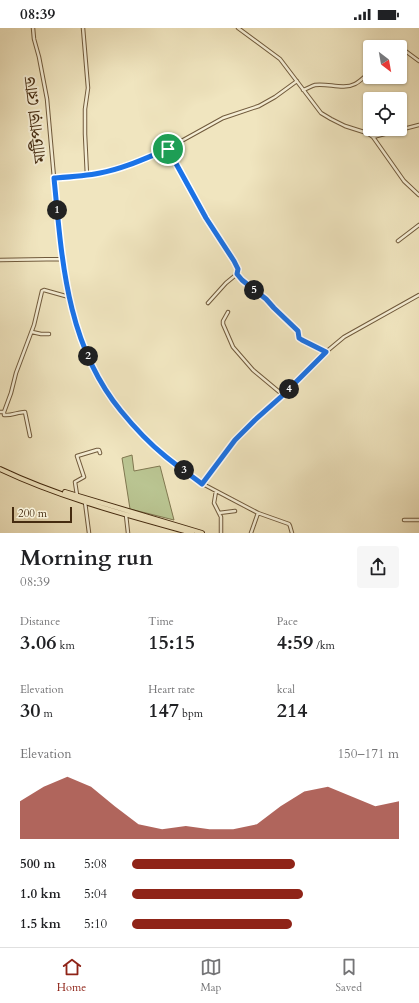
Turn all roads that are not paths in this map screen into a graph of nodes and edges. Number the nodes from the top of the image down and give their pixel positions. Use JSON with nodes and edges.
{"nodes":[{"id":1,"x":33,"y":28,"type":"edge"},
{"id":2,"x":83,"y":28,"type":"edge"},
{"id":3,"x":238,"y":28,"type":"edge"},
{"id":4,"x":407,"y":53,"type":"edge"},
{"id":5,"x":419,"y":61,"type":"edge"},
{"id":6,"x":363,"y":78,"type":"edge"},
{"id":7,"x":297,"y":81,"type":"junction"},
{"id":8,"x":304,"y":90,"type":"junction"},
{"id":9,"x":419,"y":125,"type":"edge"},
{"id":10,"x":373,"y":138,"type":"junction"},
{"id":11,"x":168,"y":149,"type":"junction"},
{"id":12,"x":87,"y":176,"type":"junction"},
{"id":13,"x":54,"y":178,"type":"junction"},
{"id":14,"x":419,"y":195,"type":"edge"},
{"id":15,"x":419,"y":225,"type":"edge"},
{"id":16,"x":398,"y":241,"type":"dead end"},
{"id":17,"x":62,"y":259,"type":"junction"},
{"id":18,"x":0,"y":260,"type":"edge"},
{"id":19,"x":237,"y":274,"type":"junction"},
{"id":20,"x":419,"y":295,"type":"edge"},
{"id":21,"x":69,"y":297,"type":"junction"},
{"id":22,"x":208,"y":303,"type":"dead end"},
{"id":23,"x":228,"y":312,"type":"dead end"},
{"id":24,"x":32,"y":332,"type":"junction"},
{"id":25,"x":50,"y":334,"type":"dead end"},
{"id":26,"x":326,"y":352,"type":"junction"},
{"id":27,"x":283,"y":395,"type":"junction"},
{"id":28,"x":0,"y":412,"type":"edge"},
{"id":29,"x":4,"y":412,"type":"junction"},
{"id":30,"x":30,"y":436,"type":"dead end"},
{"id":31,"x":100,"y":453,"type":"dead end"},
{"id":32,"x":0,"y":469,"type":"edge"},
{"id":33,"x":23,"y":479,"type":"junction"},
{"id":34,"x":202,"y":484,"type":"junction"},
{"id":35,"x":216,"y":491,"type":"junction"},
{"id":36,"x":77,"y":496,"type":"junction"},
{"id":37,"x":85,"y":500,"type":"junction"},
{"id":38,"x":235,"y":511,"type":"dead end"},
{"id":39,"x":219,"y":513,"type":"junction"},
{"id":40,"x":258,"y":513,"type":"junction"},
{"id":41,"x":126,"y":514,"type":"junction"},
{"id":42,"x":404,"y":520,"type":"dead end"},
{"id":43,"x":419,"y":520,"type":"edge"},
{"id":44,"x":89,"y":533,"type":"edge"},
{"id":45,"x":128,"y":533,"type":"edge"},
{"id":46,"x":192,"y":533,"type":"edge"},
{"id":47,"x":202,"y":533,"type":"edge"},
{"id":48,"x":222,"y":533,"type":"edge"},
{"id":49,"x":251,"y":533,"type":"edge"},
{"id":50,"x":292,"y":533,"type":"edge"}],
"edges":[{"from":1,"to":13,"type":"street","name":"মাটিপাড়া রোড"},
{"from":2,"to":12,"type":"street"},
{"from":3,"to":7,"type":"street"},
{"from":4,"to":5,"type":"street"},
{"from":6,"to":8,"type":"street"},
{"from":7,"to":8,"type":"street"},
{"from":7,"to":11,"type":"street"},
{"from":8,"to":10,"type":"street"},
{"from":9,"to":10,"type":"street"},
{"from":10,"to":14,"type":"street"},
{"from":11,"to":12,"type":"street"},
{"from":11,"to":19,"type":"street"},
{"from":12,"to":13,"type":"street"},
{"from":13,"to":17,"type":"street","name":"মাটিপাড়া রোড"},
{"from":15,"to":16,"type":"street"},
{"from":17,"to":18,"type":"street"},
{"from":17,"to":21,"type":"street","name":"মাটিপাড়া রোড"},
{"from":19,"to":22,"type":"street"},
{"from":19,"to":26,"type":"street"},
{"from":20,"to":26,"type":"street"},
{"from":21,"to":24,"type":"street"},
{"from":21,"to":34,"type":"street","name":"মাটিপাড়া রোড"},
{"from":23,"to":27,"type":"street"},
{"from":24,"to":25,"type":"street"},
{"from":24,"to":29,"type":"street"},
{"from":26,"to":27,"type":"street"},
{"from":27,"to":34,"type":"street"},
{"from":28,"to":29,"type":"street"},
{"from":29,"to":30,"type":"street"},
{"from":31,"to":36,"type":"street"},
{"from":32,"to":33,"type":"main road"},
{"from":33,"to":36,"type":"main road"},
{"from":33,"to":37,"type":"main road"},
{"from":34,"to":35,"type":"street","name":"মাটিপাড়া রোড"},
{"from":35,"to":39,"type":"street"},
{"from":35,"to":40,"type":"street","name":"মাটিপাড়া রোড"},
{"from":36,"to":37,"type":"main road"},
{"from":37,"to":41,"type":"main road"},
{"from":37,"to":44,"type":"street"},
{"from":37,"to":47,"type":"main road"},
{"from":38,"to":39,"type":"street"},
{"from":39,"to":48,"type":"street"},
{"from":40,"to":49,"type":"street"},
{"from":40,"to":50,"type":"street","name":"মাটিপাড়া রোড"},
{"from":41,"to":45,"type":"street"},
{"from":41,"to":46,"type":"main road"},
{"from":42,"to":43,"type":"street"}]}
